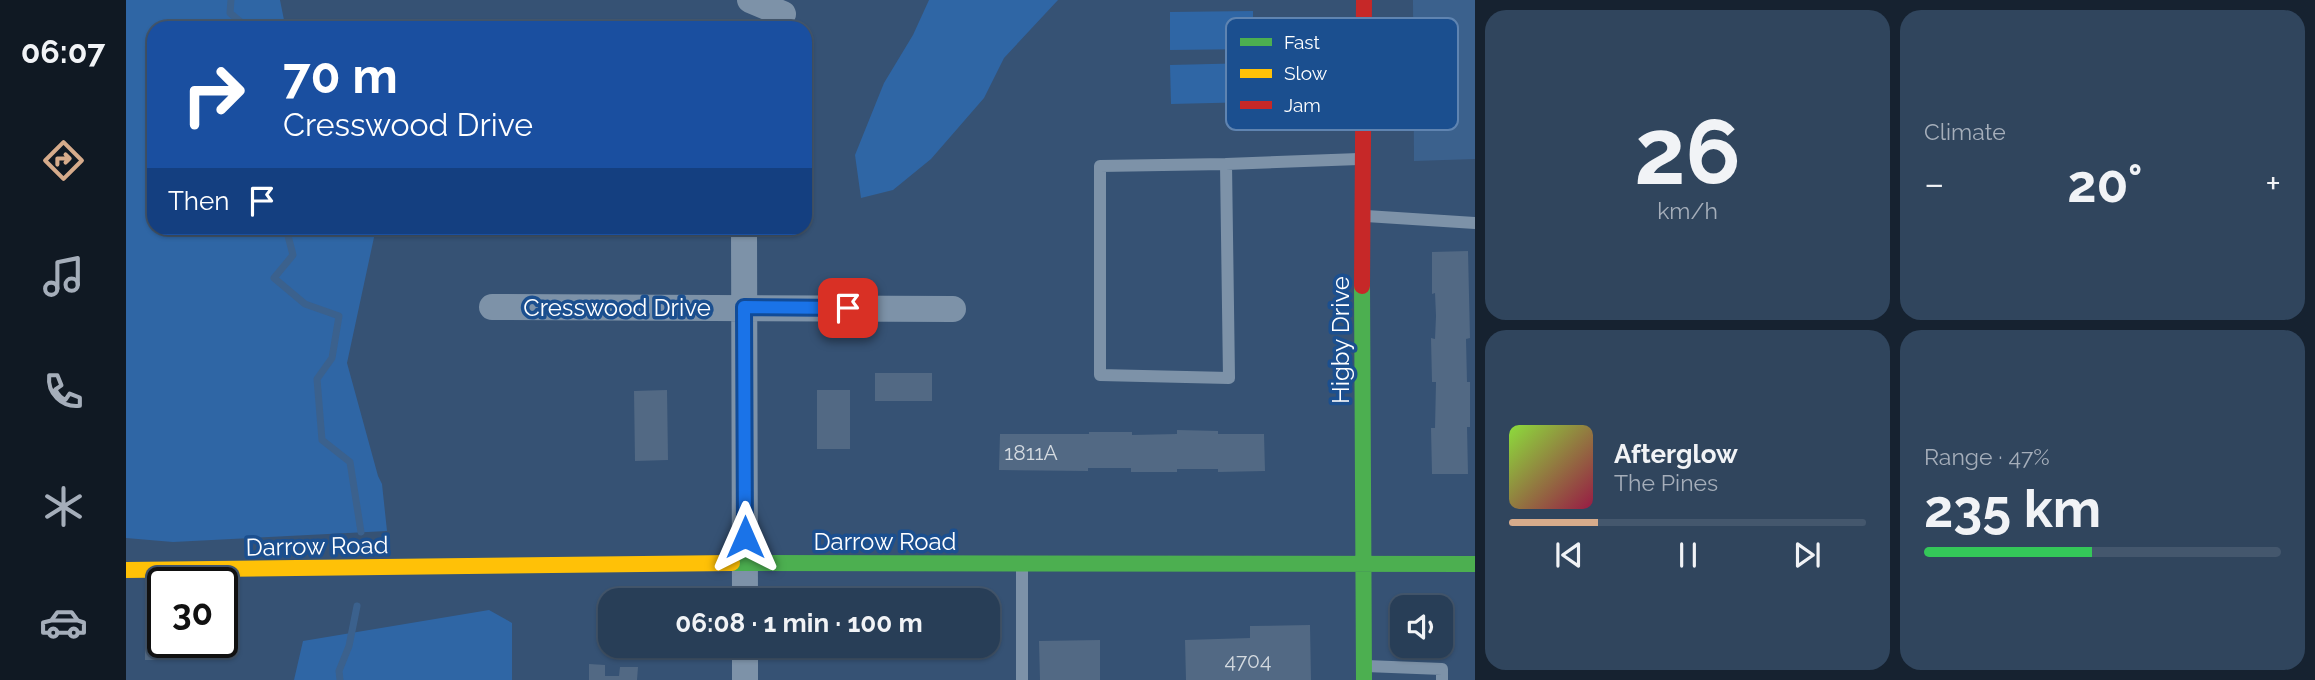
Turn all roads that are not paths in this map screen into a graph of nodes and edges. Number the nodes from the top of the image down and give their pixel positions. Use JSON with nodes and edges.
{"nodes":[{"id":1,"x":750,"y":0,"type":"edge"},
{"id":2,"x":1364,"y":0,"type":"edge"},
{"id":3,"x":783,"y":14,"type":"edge"},
{"id":4,"x":1364,"y":18,"type":"edge"},
{"id":5,"x":1363,"y":130,"type":"edge"},
{"id":6,"x":1363,"y":159,"type":"junction"},
{"id":7,"x":1226,"y":164,"type":"junction"},
{"id":8,"x":1362,"y":216,"type":"junction"},
{"id":9,"x":1475,"y":223,"type":"edge"},
{"id":10,"x":744,"y":235,"type":"edge"},
{"id":11,"x":492,"y":307,"type":"dead end"},
{"id":12,"x":744,"y":307,"type":"junction"},
{"id":13,"x":953,"y":309,"type":"dead end"},
{"id":14,"x":745,"y":563,"type":"junction"},
{"id":15,"x":1475,"y":564,"type":"edge"},
{"id":16,"x":1022,"y":565,"type":"junction"},
{"id":17,"x":1364,"y":565,"type":"junction"},
{"id":18,"x":126,"y":570,"type":"edge"},
{"id":19,"x":745,"y":588,"type":"edge"},
{"id":20,"x":745,"y":658,"type":"edge"},
{"id":21,"x":1364,"y":673,"type":"edge"},
{"id":22,"x":745,"y":680,"type":"edge"},
{"id":23,"x":1022,"y":680,"type":"edge"},
{"id":24,"x":1442,"y":680,"type":"edge"}],
"edges":[{"from":1,"to":3,"type":"street"},
{"from":2,"to":4,"type":"main road","name":"Higby Drive"},
{"from":5,"to":6,"type":"main road","name":"Higby Drive"},
{"from":6,"to":7,"type":"lane"},
{"from":6,"to":8,"type":"main road","name":"Higby Drive"},
{"from":7,"to":7,"type":"lane"},
{"from":8,"to":9,"type":"lane"},
{"from":8,"to":17,"type":"main road","name":"Higby Drive"},
{"from":10,"to":12,"type":"street"},
{"from":11,"to":12,"type":"street","name":"Cresswood Drive"},
{"from":12,"to":13,"type":"street","name":"Cresswood Drive"},
{"from":12,"to":14,"type":"street"},
{"from":14,"to":16,"type":"main road","name":"Darrow Road"},
{"from":14,"to":18,"type":"main road","name":"Darrow Road"},
{"from":14,"to":19,"type":"street"},
{"from":15,"to":17,"type":"main road","name":"Darrow Road"},
{"from":16,"to":17,"type":"main road","name":"Darrow Road"},
{"from":16,"to":23,"type":"lane"},
{"from":17,"to":21,"type":"main road","name":"Higby Drive"},
{"from":20,"to":22,"type":"street"},
{"from":21,"to":24,"type":"lane"}]}
